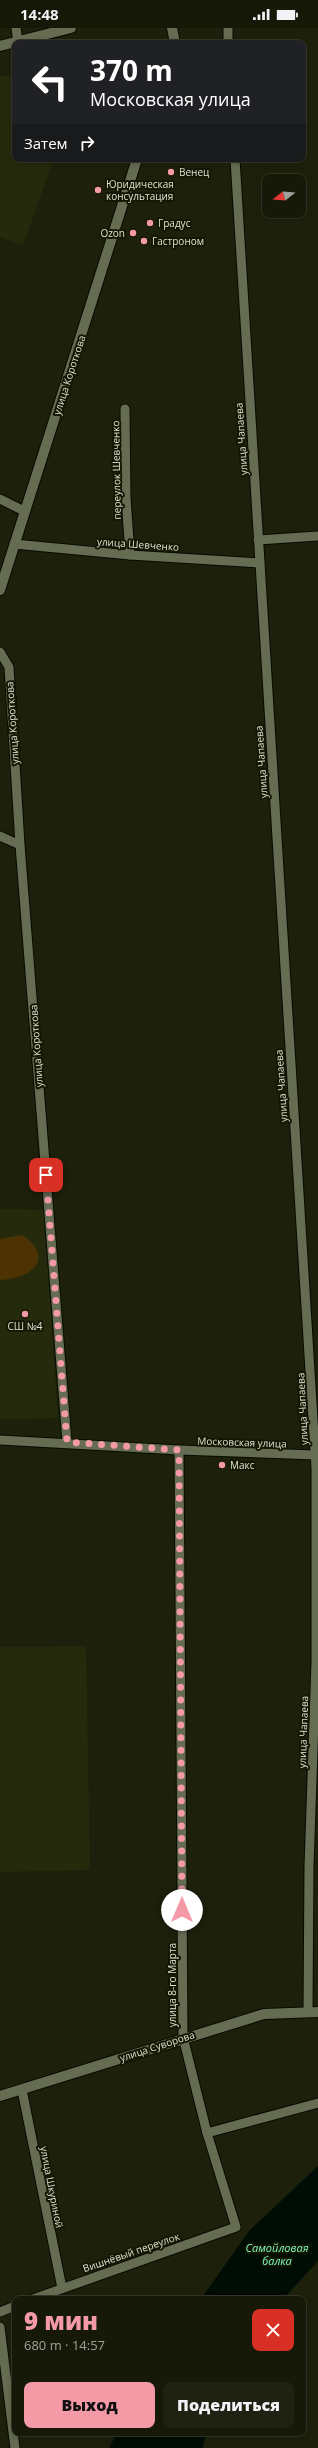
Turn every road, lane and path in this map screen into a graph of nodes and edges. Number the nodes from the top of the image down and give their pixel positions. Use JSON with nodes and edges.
{"nodes":[{"id":1,"x":16,"y":28,"type":"edge"},
{"id":2,"x":71,"y":28,"type":"edge"},
{"id":3,"x":172,"y":28,"type":"edge"},
{"id":4,"x":228,"y":28,"type":"edge"},
{"id":5,"x":18,"y":40,"type":"edge"},
{"id":6,"x":26,"y":40,"type":"edge"},
{"id":7,"x":174,"y":40,"type":"edge"},
{"id":8,"x":228,"y":40,"type":"edge"},
{"id":9,"x":12,"y":43,"type":"edge"},
{"id":10,"x":0,"y":46,"type":"edge"},
{"id":11,"x":136,"y":162,"type":"edge"},
{"id":12,"x":235,"y":162,"type":"edge"},
{"id":13,"x":125,"y":409,"type":"dead end"},
{"id":14,"x":0,"y":499,"type":"edge"},
{"id":15,"x":24,"y":511,"type":"junction"},
{"id":16,"x":318,"y":536,"type":"edge"},
{"id":17,"x":258,"y":540,"type":"junction"},
{"id":18,"x":14,"y":544,"type":"junction"},
{"id":19,"x":130,"y":555,"type":"junction"},
{"id":20,"x":260,"y":563,"type":"junction"},
{"id":21,"x":0,"y":590,"type":"edge"},
{"id":22,"x":0,"y":652,"type":"edge"},
{"id":23,"x":0,"y":836,"type":"edge"},
{"id":24,"x":20,"y":844,"type":"junction"},
{"id":25,"x":0,"y":1440,"type":"edge"},
{"id":26,"x":67,"y":1442,"type":"junction"},
{"id":27,"x":179,"y":1450,"type":"junction"},
{"id":28,"x":315,"y":1455,"type":"junction"},
{"id":29,"x":313,"y":2012,"type":"edge"},
{"id":30,"x":183,"y":2037,"type":"junction"},
{"id":31,"x":22,"y":2090,"type":"junction"},
{"id":32,"x":0,"y":2096,"type":"edge"},
{"id":33,"x":318,"y":2102,"type":"edge"},
{"id":34,"x":207,"y":2133,"type":"junction"},
{"id":35,"x":236,"y":2227,"type":"joint"},
{"id":36,"x":62,"y":2288,"type":"junction"},
{"id":37,"x":41,"y":2296,"type":"edge"},
{"id":38,"x":12,"y":2307,"type":"edge"},
{"id":39,"x":0,"y":2312,"type":"edge"},
{"id":40,"x":0,"y":2327,"type":"edge"},
{"id":41,"x":12,"y":2424,"type":"edge"},
{"id":42,"x":14,"y":2436,"type":"edge"},
{"id":43,"x":15,"y":2448,"type":"edge"}],
"edges":[{"from":1,"to":5,"type":"street"},
{"from":2,"to":6,"type":"street"},
{"from":3,"to":7,"type":"street"},
{"from":4,"to":8,"type":"street"},
{"from":9,"to":10,"type":"street"},
{"from":11,"to":15,"type":"street","name":"улица Короткова"},
{"from":12,"to":17,"type":"street","name":"улица Чапаева"},
{"from":13,"to":19,"type":"street","name":"переулок Шевченко"},
{"from":14,"to":15,"type":"street"},
{"from":15,"to":18,"type":"street","name":"улица Короткова"},
{"from":16,"to":17,"type":"street"},
{"from":17,"to":20,"type":"street","name":"улица Чапаева"},
{"from":18,"to":19,"type":"street","name":"улица Шевченко"},
{"from":18,"to":21,"type":"street","name":"улица Короткова"},
{"from":19,"to":20,"type":"street","name":"улица Шевченко"},
{"from":20,"to":28,"type":"street","name":"улица Чапаева"},
{"from":22,"to":24,"type":"street","name":"улица Короткова"},
{"from":23,"to":24,"type":"street"},
{"from":24,"to":26,"type":"street","name":"улица Короткова"},
{"from":25,"to":26,"type":"street","name":"Московская улица"},
{"from":26,"to":27,"type":"street","name":"Московская улица"},
{"from":27,"to":28,"type":"street","name":"Московская улица"},
{"from":27,"to":30,"type":"street","name":"улица 8-го Марта"},
{"from":28,"to":29,"type":"street","name":"улица Чапаева"},
{"from":29,"to":30,"type":"street","name":"улица Суворова"},
{"from":30,"to":31,"type":"street","name":"улица Суворова"},
{"from":30,"to":34,"type":"street","name":"улица 8-го Марта"},
{"from":31,"to":32,"type":"street","name":"улица Суворова"},
{"from":31,"to":36,"type":"street","name":"улица Шкуриной"},
{"from":33,"to":34,"type":"street"},
{"from":34,"to":35,"type":"street","name":"улица 8-го Марта"},
{"from":35,"to":36,"type":"street","name":"Вишнёвый переулок"},
{"from":36,"to":37,"type":"street","name":"Вишнёвый переулок"},
{"from":38,"to":39,"type":"street"},
{"from":40,"to":41,"type":"street"},
{"from":42,"to":43,"type":"street"}]}
